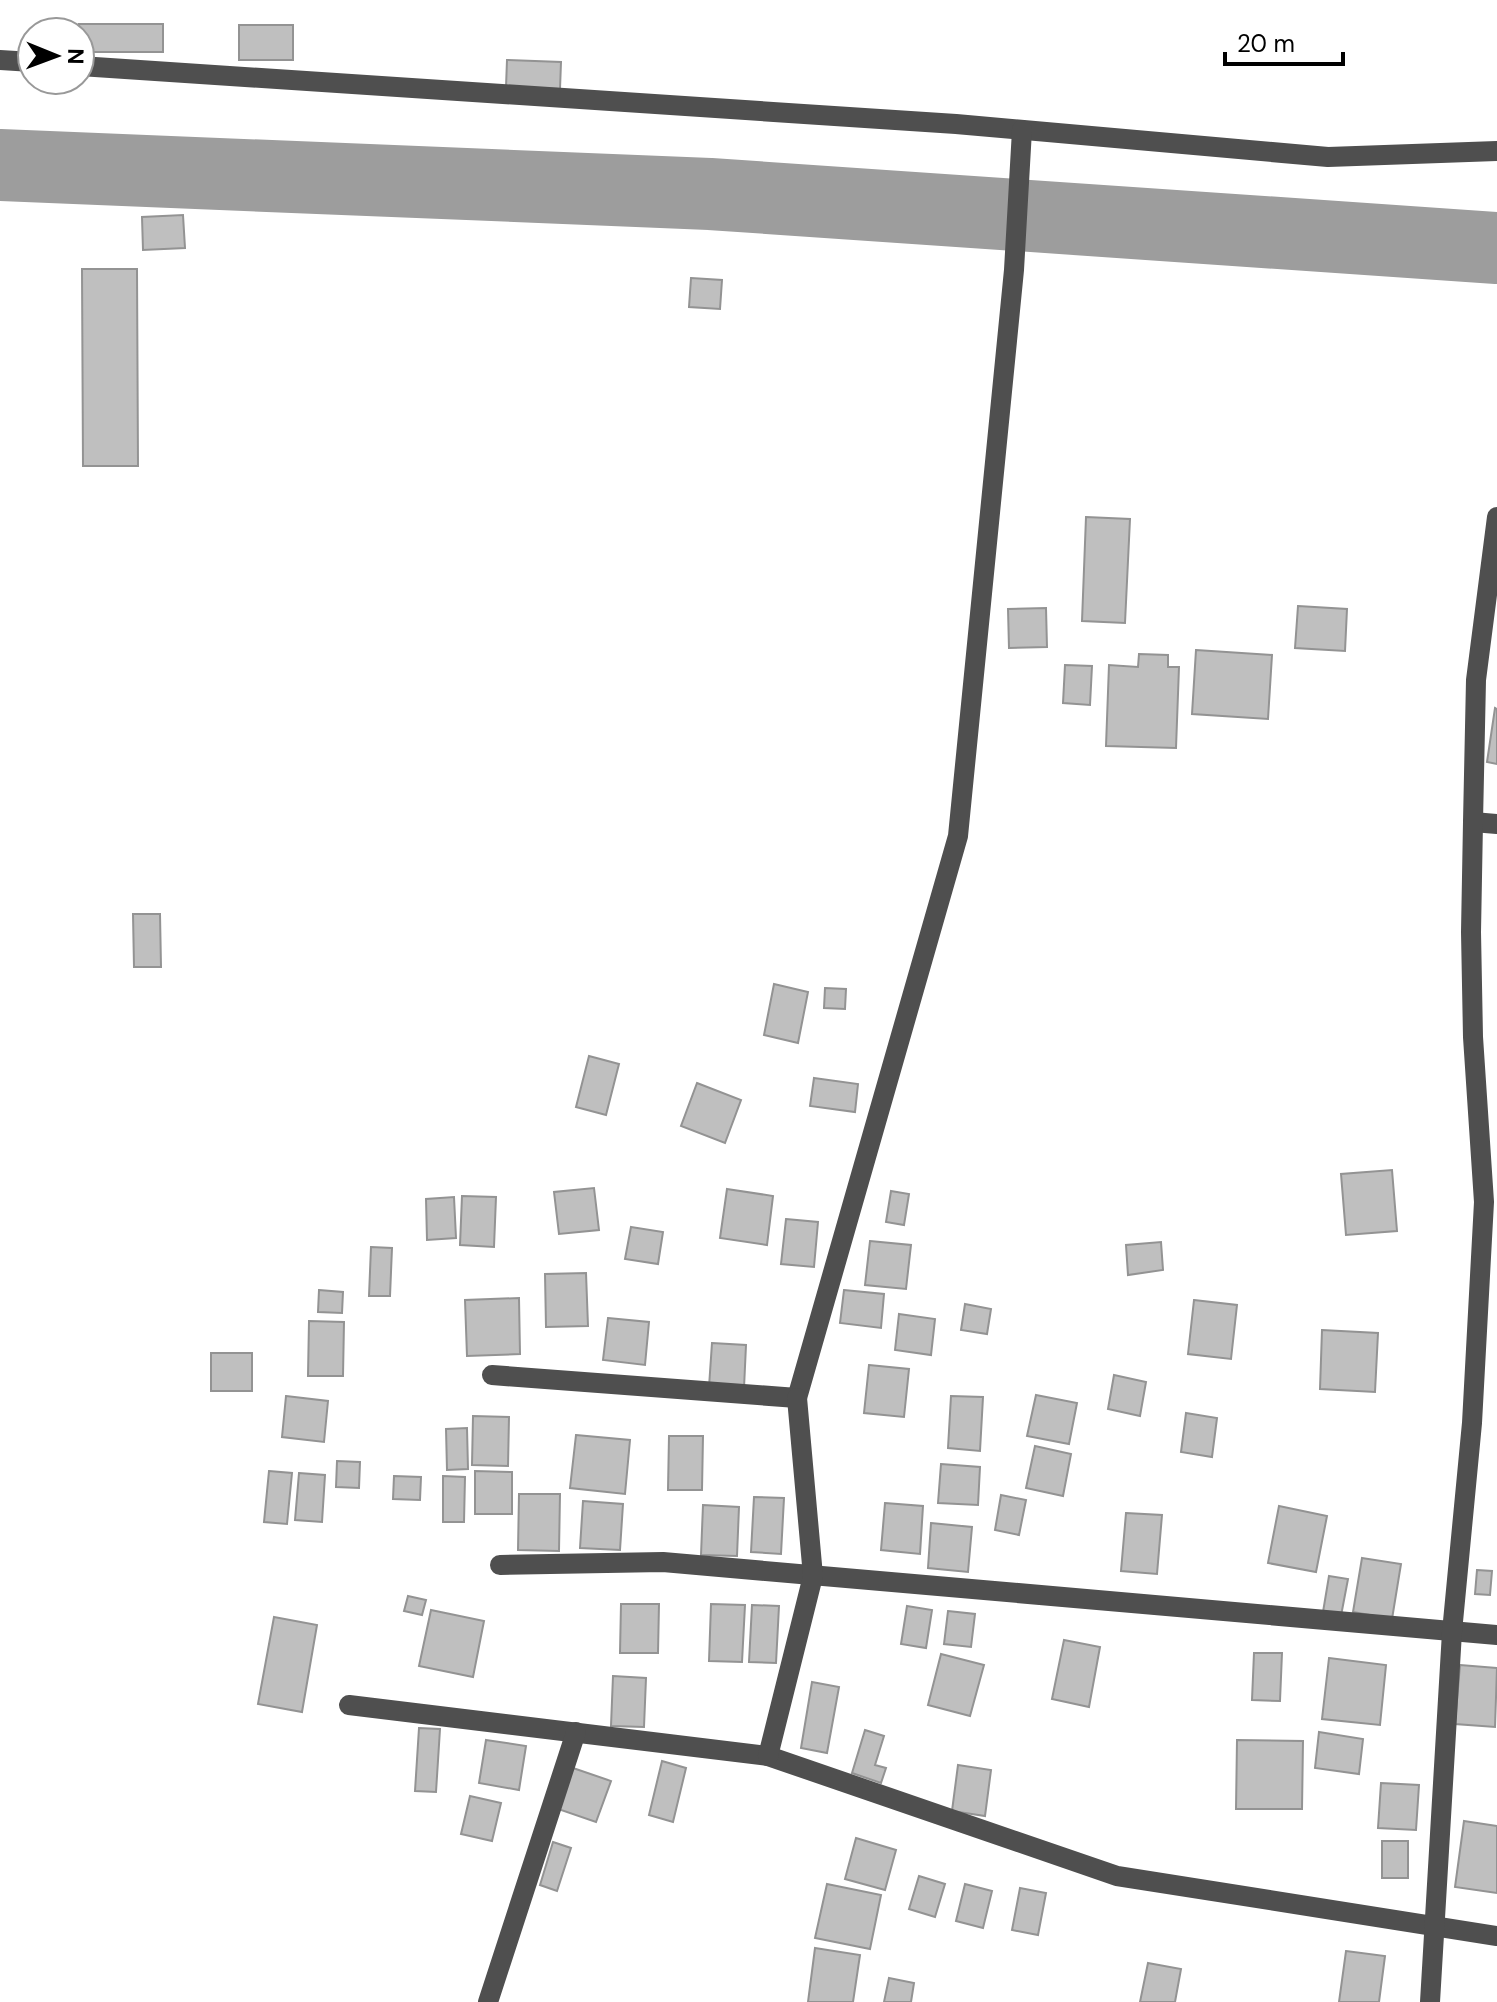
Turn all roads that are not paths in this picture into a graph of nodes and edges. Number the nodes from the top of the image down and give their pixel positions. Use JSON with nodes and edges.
{"nodes":[{"id":1,"x":96,"y":67,"type":"edge"},
{"id":2,"x":1022,"y":130,"type":"junction"},
{"id":3,"x":1497,"y":151,"type":"edge"},
{"id":4,"x":1497,"y":517,"type":"edge"},
{"id":5,"x":1473,"y":822,"type":"junction"},
{"id":6,"x":1497,"y":824,"type":"edge"},
{"id":7,"x":492,"y":1375,"type":"dead end"},
{"id":8,"x":797,"y":1398,"type":"junction"},
{"id":9,"x":500,"y":1565,"type":"dead end"},
{"id":10,"x":813,"y":1576,"type":"junction"},
{"id":11,"x":1452,"y":1632,"type":"junction"},
{"id":12,"x":1497,"y":1635,"type":"edge"},
{"id":13,"x":349,"y":1705,"type":"dead end"},
{"id":14,"x":576,"y":1732,"type":"junction"},
{"id":15,"x":768,"y":1756,"type":"junction"},
{"id":16,"x":1436,"y":1925,"type":"junction"},
{"id":17,"x":1497,"y":1936,"type":"edge"},
{"id":18,"x":488,"y":2002,"type":"edge"},
{"id":19,"x":1430,"y":2002,"type":"edge"}],
"edges":[{"from":1,"to":2,"type":"street"},
{"from":2,"to":3,"type":"street"},
{"from":2,"to":8,"type":"street"},
{"from":4,"to":5,"type":"street"},
{"from":5,"to":6,"type":"street"},
{"from":5,"to":11,"type":"street"},
{"from":7,"to":8,"type":"street"},
{"from":8,"to":10,"type":"street"},
{"from":9,"to":10,"type":"street"},
{"from":10,"to":11,"type":"street"},
{"from":10,"to":15,"type":"street"},
{"from":11,"to":12,"type":"street"},
{"from":11,"to":16,"type":"street"},
{"from":13,"to":14,"type":"street"},
{"from":14,"to":15,"type":"street"},
{"from":14,"to":18,"type":"street"},
{"from":15,"to":16,"type":"street"},
{"from":16,"to":17,"type":"street"},
{"from":16,"to":19,"type":"street"}]}
